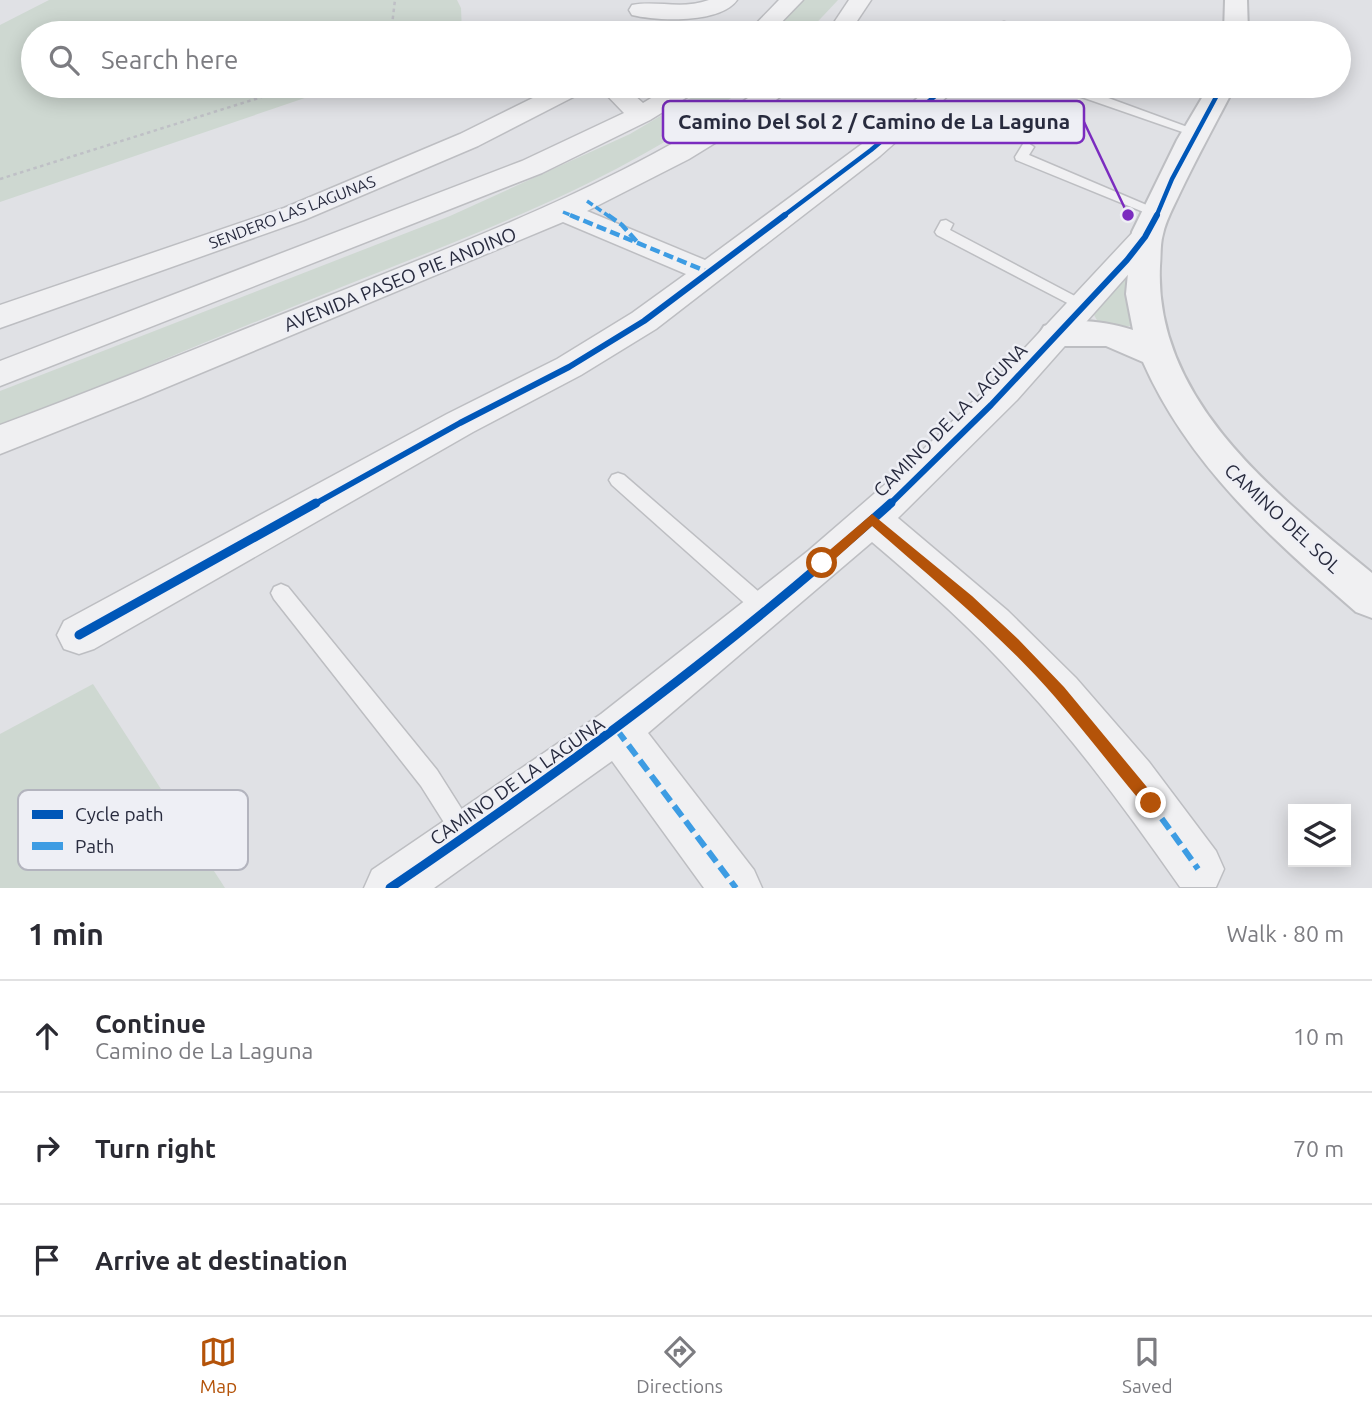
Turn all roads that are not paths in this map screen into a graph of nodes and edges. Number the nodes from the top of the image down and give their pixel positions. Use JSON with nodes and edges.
{"nodes":[{"id":1,"x":726,"y":0,"type":"edge"},
{"id":2,"x":792,"y":0,"type":"edge"},
{"id":3,"x":860,"y":0,"type":"edge"},
{"id":4,"x":1236,"y":0,"type":"edge"},
{"id":5,"x":637,"y":13,"type":"edge"},
{"id":6,"x":770,"y":21,"type":"edge"},
{"id":7,"x":846,"y":21,"type":"edge"},
{"id":8,"x":1236,"y":21,"type":"edge"},
{"id":9,"x":552,"y":98,"type":"edge"},
{"id":10,"x":623,"y":98,"type":"edge"},
{"id":11,"x":669,"y":98,"type":"edge"},
{"id":12,"x":764,"y":98,"type":"edge"},
{"id":13,"x":933,"y":98,"type":"edge"},
{"id":14,"x":1097,"y":98,"type":"edge"},
{"id":15,"x":1215,"y":98,"type":"edge"},
{"id":16,"x":641,"y":115,"type":"junction"},
{"id":17,"x":1195,"y":132,"type":"junction"},
{"id":18,"x":1028,"y":147,"type":"dead end"},
{"id":19,"x":575,"y":206,"type":"junction"},
{"id":20,"x":946,"y":224,"type":"dead end"},
{"id":21,"x":1151,"y":224,"type":"junction"},
{"id":22,"x":708,"y":272,"type":"junction"},
{"id":23,"x":0,"y":317,"type":"edge"},
{"id":24,"x":1069,"y":319,"type":"junction"},
{"id":25,"x":1153,"y":353,"type":"junction"},
{"id":26,"x":0,"y":374,"type":"edge"},
{"id":27,"x":0,"y":440,"type":"edge"},
{"id":28,"x":618,"y":480,"type":"dead end"},
{"id":29,"x":872,"y":519,"type":"junction"},
{"id":30,"x":281,"y":593,"type":"dead end"},
{"id":31,"x":1372,"y":599,"type":"edge"},
{"id":32,"x":767,"y":611,"type":"junction"},
{"id":33,"x":79,"y":635,"type":"dead end"},
{"id":34,"x":617,"y":730,"type":"junction"},
{"id":35,"x":466,"y":837,"type":"junction"},
{"id":36,"x":1198,"y":869,"type":"dead end"},
{"id":37,"x":390,"y":888,"type":"edge"},
{"id":38,"x":736,"y":888,"type":"edge"}],
"edges":[{"from":1,"to":5,"type":"street"},
{"from":2,"to":6,"type":"street"},
{"from":3,"to":7,"type":"street"},
{"from":4,"to":8,"type":"street"},
{"from":9,"to":23,"type":"street","name":"SENDERO LAS LAGUNAS"},
{"from":10,"to":16,"type":"street"},
{"from":11,"to":16,"type":"street"},
{"from":12,"to":19,"type":"street","name":"AVENIDA PASEO PIE ANDINO"},
{"from":13,"to":22,"type":"street"},
{"from":14,"to":17,"type":"lane"},
{"from":15,"to":17,"type":"street","name":"CAMINO DE LA LAGUNA"},
{"from":16,"to":26,"type":"street"},
{"from":17,"to":21,"type":"street","name":"CAMINO DE LA LAGUNA"},
{"from":18,"to":21,"type":"lane"},
{"from":19,"to":22,"type":"street"},
{"from":19,"to":27,"type":"street","name":"AVENIDA PASEO PIE ANDINO"},
{"from":20,"to":24,"type":"lane"},
{"from":21,"to":24,"type":"street","name":"CAMINO DE LA LAGUNA"},
{"from":21,"to":25,"type":"street","name":"CAMINO DEL SOL"},
{"from":22,"to":33,"type":"street"},
{"from":24,"to":25,"type":"street"},
{"from":24,"to":29,"type":"street","name":"CAMINO DE LA LAGUNA"},
{"from":25,"to":31,"type":"street","name":"CAMINO DEL SOL"},
{"from":28,"to":32,"type":"lane"},
{"from":29,"to":32,"type":"street","name":"CAMINO DE LA LAGUNA"},
{"from":29,"to":36,"type":"street"},
{"from":30,"to":35,"type":"lane"},
{"from":32,"to":34,"type":"street","name":"CAMINO DE LA LAGUNA"},
{"from":34,"to":35,"type":"street","name":"CAMINO DE LA LAGUNA"},
{"from":34,"to":38,"type":"street"},
{"from":35,"to":37,"type":"street","name":"CAMINO DE LA LAGUNA"}]}
